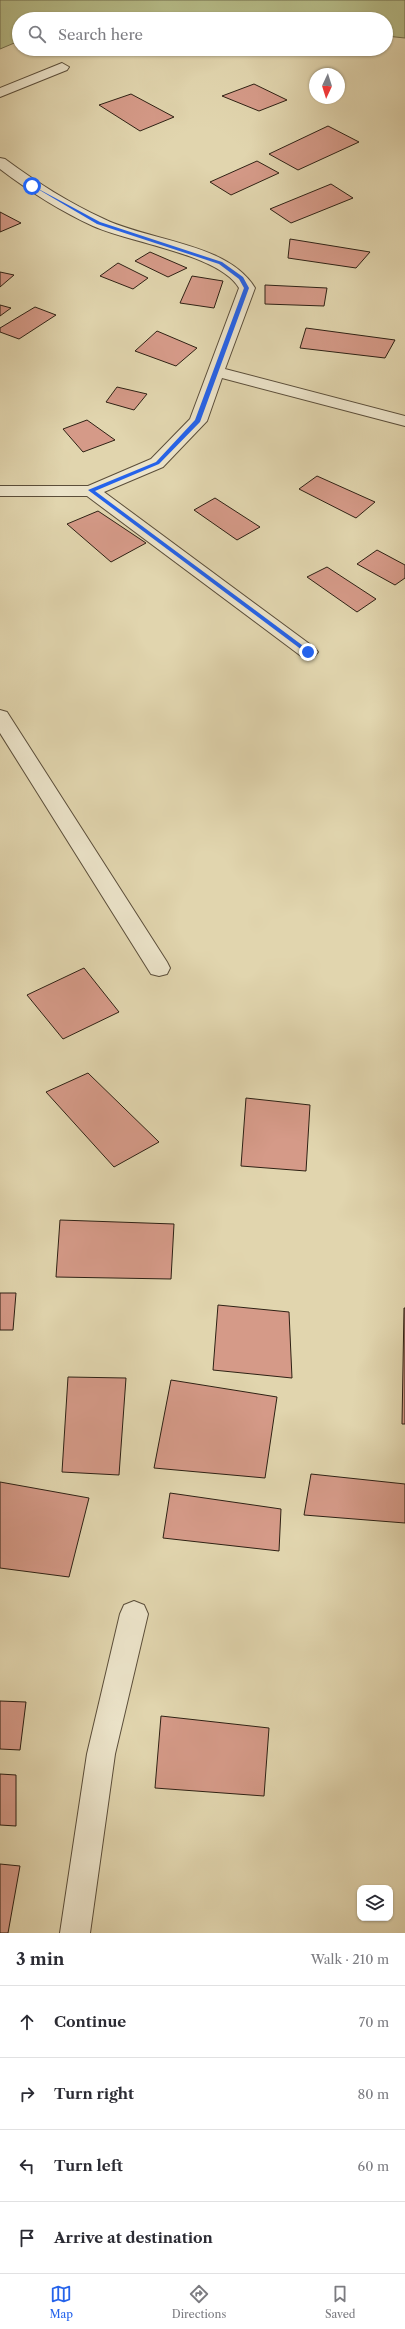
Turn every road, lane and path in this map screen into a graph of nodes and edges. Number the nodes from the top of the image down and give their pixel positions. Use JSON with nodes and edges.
{"nodes":[{"id":1,"x":62,"y":66,"type":"dead end"},
{"id":2,"x":0,"y":93,"type":"edge"},
{"id":3,"x":0,"y":162,"type":"edge"},
{"id":4,"x":217,"y":372,"type":"junction"},
{"id":5,"x":405,"y":421,"type":"edge"},
{"id":6,"x":91,"y":490,"type":"junction"},
{"id":7,"x":0,"y":491,"type":"edge"},
{"id":8,"x":308,"y":652,"type":"dead end"},
{"id":9,"x":0,"y":717,"type":"edge"},
{"id":10,"x":159,"y":968,"type":"dead end"},
{"id":11,"x":134,"y":1614,"type":"dead end"},
{"id":12,"x":76,"y":1933,"type":"edge"}],
"edges":[{"from":1,"to":2,"type":"street"},
{"from":3,"to":4,"type":"street"},
{"from":4,"to":5,"type":"street"},
{"from":4,"to":6,"type":"street"},
{"from":6,"to":7,"type":"street"},
{"from":6,"to":8,"type":"street"},
{"from":9,"to":10,"type":"street"},
{"from":11,"to":12,"type":"street"}]}
